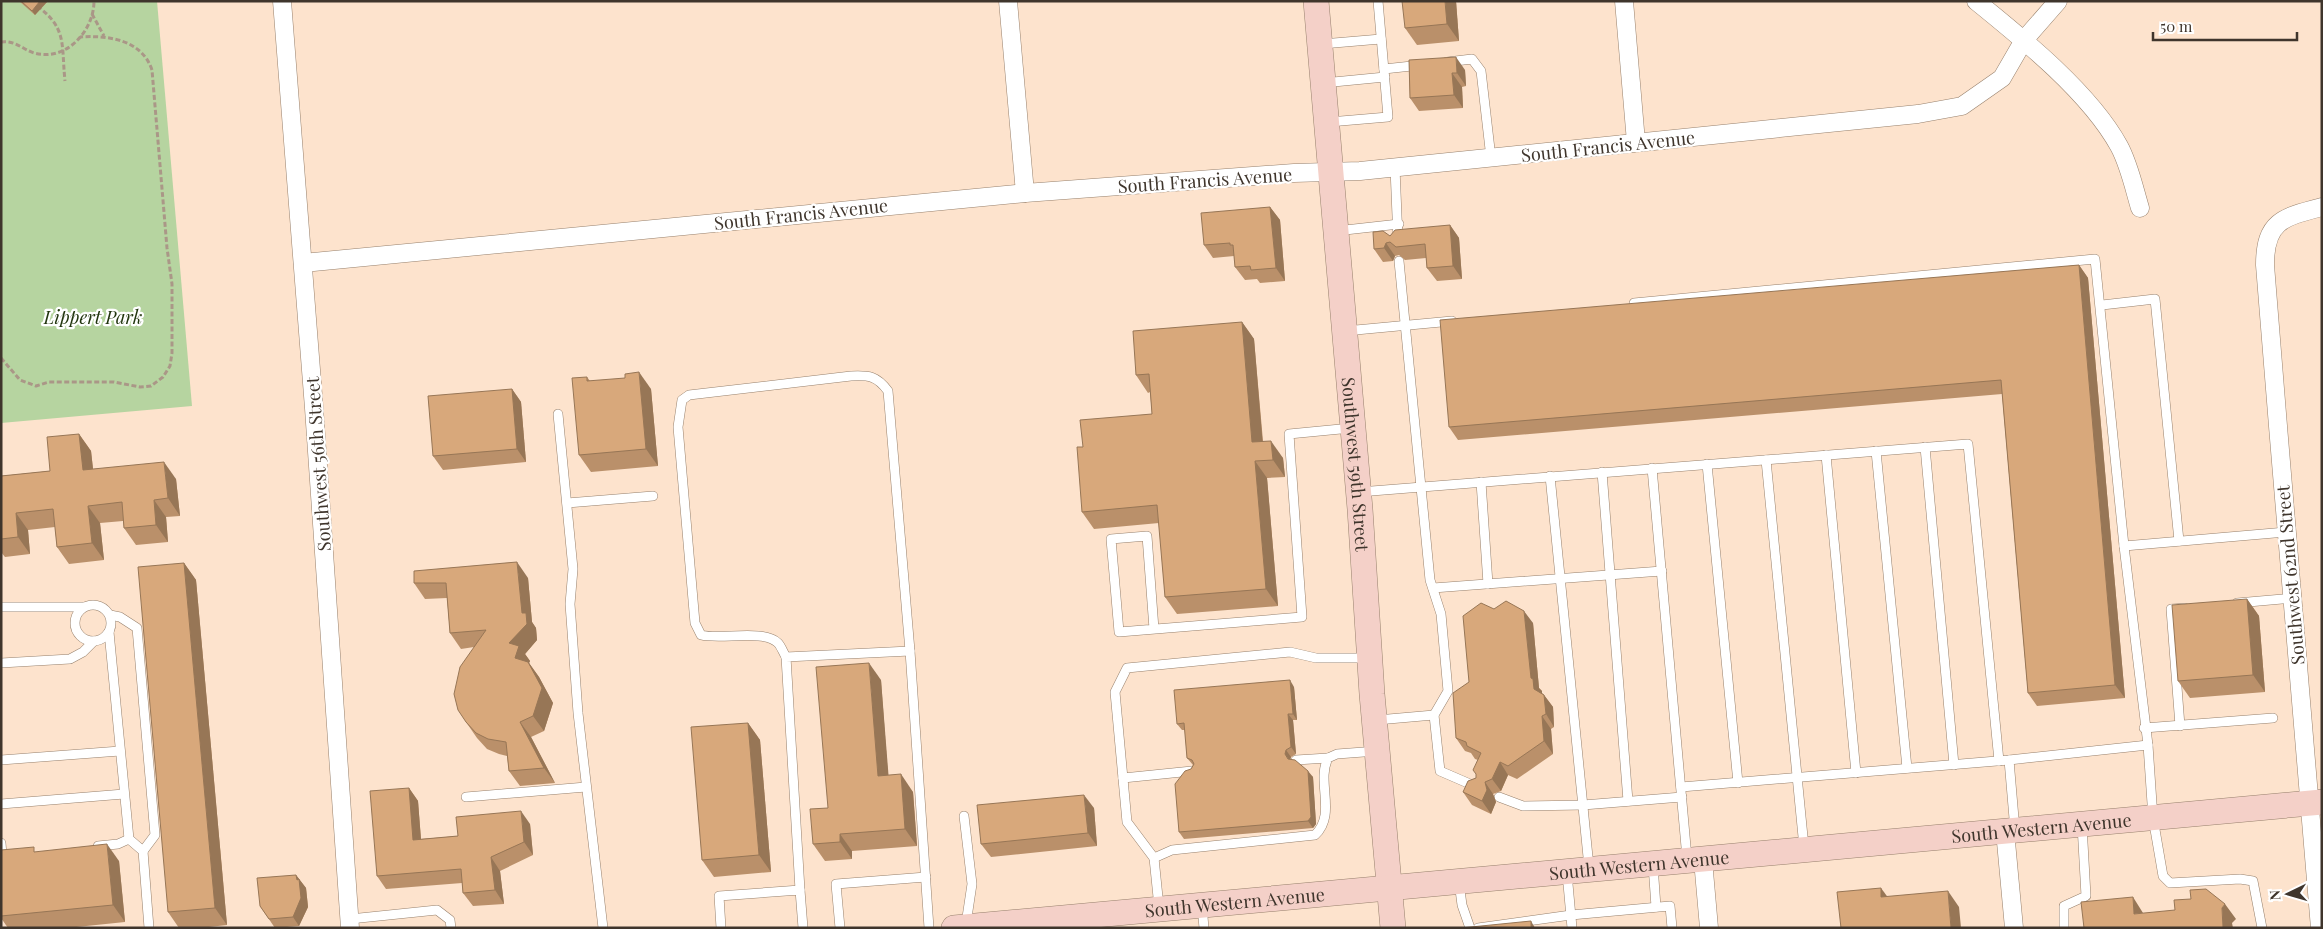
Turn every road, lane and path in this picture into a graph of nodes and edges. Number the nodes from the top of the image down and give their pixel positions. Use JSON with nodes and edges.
{"nodes":[{"id":1,"x":34,"y":1,"type":"edge"},
{"id":2,"x":94,"y":1,"type":"edge"},
{"id":3,"x":282,"y":1,"type":"edge"},
{"id":4,"x":1008,"y":1,"type":"edge"},
{"id":5,"x":1316,"y":1,"type":"edge"},
{"id":6,"x":1378,"y":1,"type":"edge"},
{"id":7,"x":1624,"y":1,"type":"edge"},
{"id":8,"x":1976,"y":1,"type":"edge"},
{"id":9,"x":2058,"y":1,"type":"edge"},
{"id":10,"x":92,"y":14,"type":"junction"},
{"id":11,"x":104,"y":36,"type":"junction"},
{"id":12,"x":80,"y":37,"type":"junction"},
{"id":13,"x":1381,"y":39,"type":"junction"},
{"id":14,"x":2024,"y":40,"type":"junction"},
{"id":15,"x":1,"y":42,"type":"edge"},
{"id":16,"x":1320,"y":44,"type":"junction"},
{"id":17,"x":62,"y":52,"type":"junction"},
{"id":18,"x":1384,"y":73,"type":"junction"},
{"id":19,"x":65,"y":82,"type":"dead end"},
{"id":20,"x":1323,"y":83,"type":"junction"},
{"id":21,"x":1326,"y":123,"type":"junction"},
{"id":22,"x":1636,"y":142,"type":"junction"},
{"id":23,"x":1491,"y":158,"type":"junction"},
{"id":24,"x":1395,"y":168,"type":"junction"},
{"id":25,"x":1331,"y":172,"type":"junction"},
{"id":26,"x":1025,"y":193,"type":"junction"},
{"id":27,"x":2322,"y":207,"type":"edge"},
{"id":28,"x":2140,"y":208,"type":"dead end"},
{"id":29,"x":1398,"y":224,"type":"junction"},
{"id":30,"x":1336,"y":231,"type":"junction"},
{"id":31,"x":1398,"y":243,"type":"edge"},
{"id":32,"x":1399,"y":261,"type":"edge"},
{"id":33,"x":303,"y":263,"type":"junction"},
{"id":34,"x":1622,"y":304,"type":"edge"},
{"id":35,"x":2102,"y":305,"type":"junction"},
{"id":36,"x":1464,"y":320,"type":"edge"},
{"id":37,"x":1405,"y":325,"type":"junction"},
{"id":38,"x":1345,"y":331,"type":"junction"},
{"id":39,"x":1,"y":358,"type":"edge"},
{"id":40,"x":558,"y":414,"type":"dead end"},
{"id":41,"x":1353,"y":428,"type":"junction"},
{"id":42,"x":1925,"y":447,"type":"junction"},
{"id":43,"x":1876,"y":451,"type":"junction"},
{"id":44,"x":1826,"y":455,"type":"junction"},
{"id":45,"x":1766,"y":460,"type":"junction"},
{"id":46,"x":1707,"y":464,"type":"junction"},
{"id":47,"x":1652,"y":468,"type":"junction"},
{"id":48,"x":1602,"y":472,"type":"junction"},
{"id":49,"x":1550,"y":476,"type":"junction"},
{"id":50,"x":1481,"y":482,"type":"junction"},
{"id":51,"x":1420,"y":486,"type":"junction"},
{"id":52,"x":1359,"y":492,"type":"junction"},
{"id":53,"x":652,"y":496,"type":"dead end"},
{"id":54,"x":567,"y":503,"type":"junction"},
{"id":55,"x":2286,"y":532,"type":"junction"},
{"id":56,"x":2179,"y":541,"type":"junction"},
{"id":57,"x":2124,"y":546,"type":"junction"},
{"id":58,"x":1662,"y":571,"type":"junction"},
{"id":59,"x":1608,"y":575,"type":"junction"},
{"id":60,"x":1558,"y":579,"type":"junction"},
{"id":61,"x":1488,"y":584,"type":"junction"},
{"id":62,"x":1433,"y":588,"type":"junction"},
{"id":63,"x":2293,"y":598,"type":"junction"},
{"id":64,"x":2227,"y":604,"type":"edge"},
{"id":65,"x":1,"y":607,"type":"edge"},
{"id":66,"x":83,"y":607,"type":"junction"},
{"id":67,"x":2199,"y":607,"type":"edge"},
{"id":68,"x":110,"y":615,"type":"junction"},
{"id":69,"x":1154,"y":629,"type":"junction"},
{"id":70,"x":109,"y":632,"type":"junction"},
{"id":71,"x":94,"y":641,"type":"junction"},
{"id":72,"x":910,"y":652,"type":"junction"},
{"id":73,"x":786,"y":657,"type":"junction"},
{"id":74,"x":1369,"y":658,"type":"junction"},
{"id":75,"x":1,"y":663,"type":"edge"},
{"id":76,"x":1434,"y":714,"type":"junction"},
{"id":77,"x":2273,"y":718,"type":"dead end"},
{"id":78,"x":1374,"y":720,"type":"junction"},
{"id":79,"x":2180,"y":726,"type":"junction"},
{"id":80,"x":2144,"y":728,"type":"junction"},
{"id":81,"x":2148,"y":745,"type":"junction"},
{"id":82,"x":120,"y":751,"type":"junction"},
{"id":83,"x":1376,"y":751,"type":"junction"},
{"id":84,"x":1328,"y":758,"type":"junction"},
{"id":85,"x":1,"y":760,"type":"edge"},
{"id":86,"x":1296,"y":760,"type":"edge"},
{"id":87,"x":2004,"y":761,"type":"junction"},
{"id":88,"x":1954,"y":765,"type":"junction"},
{"id":89,"x":1907,"y":768,"type":"junction"},
{"id":90,"x":1192,"y":771,"type":"edge"},
{"id":91,"x":1856,"y":773,"type":"junction"},
{"id":92,"x":1123,"y":778,"type":"junction"},
{"id":93,"x":1797,"y":778,"type":"junction"},
{"id":94,"x":1738,"y":782,"type":"junction"},
{"id":95,"x":586,"y":787,"type":"junction"},
{"id":96,"x":1479,"y":788,"type":"edge"},
{"id":97,"x":1681,"y":792,"type":"junction"},
{"id":98,"x":124,"y":794,"type":"junction"},
{"id":99,"x":466,"y":797,"type":"dead end"},
{"id":100,"x":1499,"y":797,"type":"dead end"},
{"id":101,"x":1628,"y":801,"type":"junction"},
{"id":102,"x":2315,"y":803,"type":"edge"},
{"id":103,"x":1,"y":804,"type":"edge"},
{"id":104,"x":1583,"y":805,"type":"junction"},
{"id":105,"x":964,"y":816,"type":"dead end"},
{"id":106,"x":2152,"y":818,"type":"junction"},
{"id":107,"x":2082,"y":824,"type":"junction"},
{"id":108,"x":2010,"y":831,"type":"junction"},
{"id":109,"x":129,"y":839,"type":"junction"},
{"id":110,"x":1,"y":843,"type":"edge"},
{"id":111,"x":89,"y":847,"type":"edge"},
{"id":112,"x":1804,"y":850,"type":"junction"},
{"id":113,"x":143,"y":851,"type":"junction"},
{"id":114,"x":22,"y":853,"type":"edge"},
{"id":115,"x":2,"y":855,"type":"edge"},
{"id":116,"x":1154,"y":858,"type":"junction"},
{"id":117,"x":1695,"y":860,"type":"junction"},
{"id":118,"x":1653,"y":864,"type":"junction"},
{"id":119,"x":1578,"y":872,"type":"junction"},
{"id":120,"x":926,"y":877,"type":"junction"},
{"id":121,"x":2319,"y":880,"type":"edge"},
{"id":122,"x":1459,"y":882,"type":"junction"},
{"id":123,"x":1389,"y":889,"type":"junction"},
{"id":124,"x":800,"y":890,"type":"junction"},
{"id":125,"x":1656,"y":908,"type":"junction"},
{"id":126,"x":1159,"y":910,"type":"junction"},
{"id":127,"x":1571,"y":915,"type":"junction"},
{"id":128,"x":1203,"y":917,"type":"edge"},
{"id":129,"x":1075,"y":922,"type":"edge"},
{"id":130,"x":350,"y":923,"type":"edge"},
{"id":131,"x":1019,"y":925,"type":"edge"},
{"id":132,"x":960,"y":927,"type":"edge"},
{"id":133,"x":149,"y":928,"type":"edge"},
{"id":134,"x":451,"y":928,"type":"edge"},
{"id":135,"x":603,"y":928,"type":"edge"},
{"id":136,"x":720,"y":928,"type":"edge"},
{"id":137,"x":803,"y":928,"type":"edge"},
{"id":138,"x":840,"y":928,"type":"edge"},
{"id":139,"x":929,"y":928,"type":"edge"},
{"id":140,"x":1393,"y":928,"type":"edge"},
{"id":141,"x":1470,"y":928,"type":"edge"},
{"id":142,"x":1478,"y":928,"type":"edge"},
{"id":143,"x":1572,"y":928,"type":"edge"},
{"id":144,"x":1672,"y":928,"type":"edge"},
{"id":145,"x":1709,"y":928,"type":"edge"},
{"id":146,"x":2014,"y":928,"type":"edge"},
{"id":147,"x":2064,"y":928,"type":"edge"},
{"id":148,"x":2262,"y":928,"type":"edge"},
{"id":149,"x":2320,"y":928,"type":"edge"}],
"edges":[{"from":1,"to":17,"type":"path"},
{"from":2,"to":10,"type":"path"},
{"from":3,"to":33,"type":"street","name":"Southwest 56th Street"},
{"from":4,"to":26,"type":"street"},
{"from":5,"to":16,"type":"main road","name":"Southwest 59th Street"},
{"from":6,"to":13,"type":"lane"},
{"from":7,"to":22,"type":"street"},
{"from":8,"to":14,"type":"street"},
{"from":9,"to":14,"type":"street","name":"South Francis Avenue"},
{"from":10,"to":11,"type":"path"},
{"from":10,"to":12,"type":"path"},
{"from":11,"to":12,"type":"path"},
{"from":11,"to":39,"type":"path"},
{"from":12,"to":17,"type":"path"},
{"from":13,"to":16,"type":"lane"},
{"from":13,"to":18,"type":"lane"},
{"from":14,"to":22,"type":"street","name":"South Francis Avenue"},
{"from":14,"to":28,"type":"street"},
{"from":15,"to":17,"type":"path"},
{"from":16,"to":20,"type":"main road","name":"Southwest 59th Street"},
{"from":17,"to":19,"type":"path"},
{"from":18,"to":20,"type":"lane"},
{"from":18,"to":21,"type":"lane"},
{"from":18,"to":23,"type":"lane"},
{"from":20,"to":21,"type":"main road","name":"Southwest 59th Street"},
{"from":21,"to":25,"type":"main road","name":"Southwest 59th Street"},
{"from":22,"to":23,"type":"street","name":"South Francis Avenue"},
{"from":23,"to":24,"type":"street","name":"South Francis Avenue"},
{"from":24,"to":25,"type":"street","name":"South Francis Avenue"},
{"from":24,"to":29,"type":"lane"},
{"from":25,"to":26,"type":"street","name":"South Francis Avenue"},
{"from":25,"to":30,"type":"main road","name":"Southwest 59th Street"},
{"from":26,"to":33,"type":"street","name":"South Francis Avenue"},
{"from":27,"to":55,"type":"street","name":"Southwest 62nd Street"},
{"from":29,"to":30,"type":"lane"},
{"from":29,"to":31,"type":"lane"},
{"from":30,"to":38,"type":"main road","name":"Southwest 59th Street"},
{"from":32,"to":37,"type":"lane"},
{"from":33,"to":130,"type":"street","name":"Southwest 56th Street"},
{"from":34,"to":35,"type":"lane"},
{"from":35,"to":56,"type":"lane"},
{"from":35,"to":57,"type":"lane"},
{"from":36,"to":37,"type":"lane"},
{"from":37,"to":38,"type":"lane"},
{"from":37,"to":51,"type":"lane"},
{"from":38,"to":41,"type":"main road","name":"Southwest 59th Street"},
{"from":40,"to":54,"type":"lane"},
{"from":41,"to":52,"type":"main road","name":"Southwest 59th Street"},
{"from":41,"to":69,"type":"lane"},
{"from":42,"to":43,"type":"lane"},
{"from":42,"to":87,"type":"lane"},
{"from":42,"to":88,"type":"lane"},
{"from":43,"to":44,"type":"lane"},
{"from":43,"to":89,"type":"lane"},
{"from":44,"to":45,"type":"lane"},
{"from":44,"to":91,"type":"lane"},
{"from":45,"to":46,"type":"lane"},
{"from":45,"to":93,"type":"lane"},
{"from":46,"to":47,"type":"lane"},
{"from":46,"to":94,"type":"lane"},
{"from":47,"to":48,"type":"lane"},
{"from":47,"to":58,"type":"lane"},
{"from":48,"to":49,"type":"lane"},
{"from":48,"to":59,"type":"lane"},
{"from":49,"to":50,"type":"lane"},
{"from":49,"to":60,"type":"lane"},
{"from":50,"to":51,"type":"lane"},
{"from":50,"to":61,"type":"lane"},
{"from":51,"to":52,"type":"lane"},
{"from":51,"to":62,"type":"lane"},
{"from":52,"to":74,"type":"main road","name":"Southwest 59th Street"},
{"from":53,"to":54,"type":"lane"},
{"from":54,"to":95,"type":"lane"},
{"from":55,"to":56,"type":"lane"},
{"from":55,"to":63,"type":"street","name":"Southwest 62nd Street"},
{"from":56,"to":57,"type":"lane"},
{"from":57,"to":80,"type":"lane"},
{"from":58,"to":59,"type":"lane"},
{"from":58,"to":97,"type":"lane"},
{"from":59,"to":60,"type":"lane"},
{"from":59,"to":101,"type":"lane"},
{"from":60,"to":61,"type":"lane"},
{"from":60,"to":104,"type":"lane"},
{"from":61,"to":62,"type":"lane"},
{"from":62,"to":76,"type":"lane"},
{"from":63,"to":64,"type":"lane"},
{"from":63,"to":102,"type":"street","name":"Southwest 62nd Street"},
{"from":65,"to":66,"type":"lane"},
{"from":66,"to":68,"type":"lane"},
{"from":66,"to":71,"type":"lane"},
{"from":67,"to":79,"type":"lane"},
{"from":68,"to":70,"type":"lane"},
{"from":68,"to":113,"type":"lane"},
{"from":69,"to":69,"type":"lane"},
{"from":70,"to":71,"type":"lane"},
{"from":70,"to":82,"type":"lane"},
{"from":71,"to":75,"type":"lane"},
{"from":72,"to":73,"type":"lane"},
{"from":72,"to":73,"type":"lane"},
{"from":72,"to":120,"type":"lane"},
{"from":73,"to":124,"type":"lane"},
{"from":74,"to":78,"type":"main road","name":"Southwest 59th Street"},
{"from":74,"to":92,"type":"lane"},
{"from":76,"to":78,"type":"lane"},
{"from":76,"to":96,"type":"lane"},
{"from":77,"to":79,"type":"lane"},
{"from":78,"to":83,"type":"main road","name":"Southwest 59th Street"},
{"from":79,"to":80,"type":"lane"},
{"from":80,"to":81,"type":"lane"},
{"from":81,"to":87,"type":"lane"},
{"from":81,"to":106,"type":"lane"},
{"from":82,"to":85,"type":"lane"},
{"from":82,"to":98,"type":"lane"},
{"from":83,"to":84,"type":"lane"},
{"from":83,"to":123,"type":"main road","name":"Southwest 59th Street"},
{"from":84,"to":86,"type":"lane"},
{"from":84,"to":116,"type":"lane"},
{"from":87,"to":88,"type":"lane"},
{"from":87,"to":108,"type":"lane"},
{"from":88,"to":89,"type":"lane"},
{"from":89,"to":91,"type":"lane"},
{"from":90,"to":92,"type":"lane"},
{"from":91,"to":93,"type":"lane"},
{"from":92,"to":116,"type":"lane"},
{"from":93,"to":94,"type":"lane"},
{"from":93,"to":112,"type":"lane"},
{"from":94,"to":97,"type":"lane"},
{"from":95,"to":99,"type":"lane"},
{"from":95,"to":135,"type":"lane"},
{"from":97,"to":101,"type":"lane"},
{"from":97,"to":117,"type":"lane"},
{"from":98,"to":103,"type":"lane"},
{"from":98,"to":109,"type":"lane"},
{"from":100,"to":104,"type":"lane"},
{"from":101,"to":104,"type":"lane"},
{"from":102,"to":106,"type":"main road","name":"South Western Avenue"},
{"from":102,"to":121,"type":"street","name":"Southwest 62nd Street"},
{"from":104,"to":119,"type":"lane"},
{"from":105,"to":132,"type":"lane"},
{"from":106,"to":107,"type":"main road","name":"South Western Avenue"},
{"from":106,"to":148,"type":"lane"},
{"from":107,"to":108,"type":"main road","name":"South Western Avenue"},
{"from":107,"to":147,"type":"lane"},
{"from":108,"to":112,"type":"main road","name":"South Western Avenue"},
{"from":108,"to":146,"type":"street"},
{"from":109,"to":111,"type":"lane"},
{"from":109,"to":113,"type":"lane"},
{"from":110,"to":115,"type":"lane"},
{"from":112,"to":117,"type":"main road","name":"South Western Avenue"},
{"from":113,"to":133,"type":"lane"},
{"from":114,"to":115,"type":"lane"},
{"from":116,"to":126,"type":"lane"},
{"from":117,"to":118,"type":"main road","name":"South Western Avenue"},
{"from":117,"to":145,"type":"street"},
{"from":118,"to":119,"type":"main road","name":"South Western Avenue"},
{"from":118,"to":125,"type":"lane"},
{"from":119,"to":122,"type":"main road","name":"South Western Avenue"},
{"from":119,"to":127,"type":"lane"},
{"from":120,"to":138,"type":"lane"},
{"from":120,"to":139,"type":"lane"},
{"from":121,"to":149,"type":"street","name":"Southwest 62nd Street"},
{"from":122,"to":123,"type":"main road","name":"South Western Avenue"},
{"from":122,"to":141,"type":"lane"},
{"from":123,"to":128,"type":"main road","name":"South Western Avenue"},
{"from":123,"to":140,"type":"main road","name":"Southwest 59th Street"},
{"from":124,"to":136,"type":"lane"},
{"from":124,"to":137,"type":"lane"},
{"from":125,"to":127,"type":"lane"},
{"from":125,"to":144,"type":"lane"},
{"from":126,"to":128,"type":"main road","name":"South Western Avenue"},
{"from":126,"to":129,"type":"main road","name":"South Western Avenue"},
{"from":127,"to":142,"type":"lane"},
{"from":127,"to":143,"type":"lane"},
{"from":129,"to":131,"type":"main road","name":"South Western Avenue"},
{"from":130,"to":134,"type":"lane"},
{"from":131,"to":132,"type":"main road","name":"South Western Avenue"}]}
